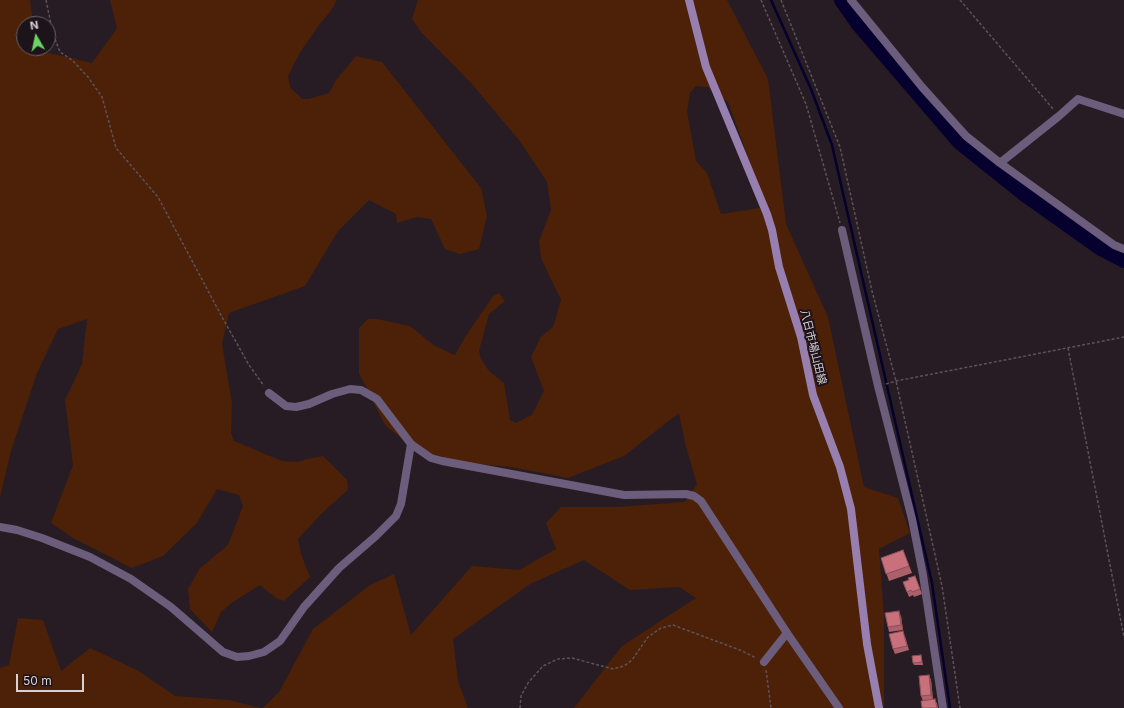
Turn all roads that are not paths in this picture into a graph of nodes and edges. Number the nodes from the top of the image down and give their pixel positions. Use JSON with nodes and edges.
{"nodes":[{"id":1,"x":689,"y":0,"type":"edge"},
{"id":2,"x":852,"y":0,"type":"edge"},
{"id":3,"x":1124,"y":114,"type":"edge"},
{"id":4,"x":1000,"y":163,"type":"junction"},
{"id":5,"x":842,"y":230,"type":"road end"},
{"id":6,"x":1124,"y":249,"type":"edge"},
{"id":7,"x":269,"y":393,"type":"road end"},
{"id":8,"x":411,"y":444,"type":"junction"},
{"id":9,"x":0,"y":527,"type":"edge"},
{"id":10,"x":786,"y":634,"type":"junction"},
{"id":11,"x":764,"y":662,"type":"road end"},
{"id":12,"x":839,"y":708,"type":"edge"},
{"id":13,"x":879,"y":708,"type":"edge"},
{"id":14,"x":942,"y":708,"type":"edge"}],
"edges":[{"from":1,"to":13,"type":"main road","name":"八日市場山田線"},
{"from":2,"to":4,"type":"street"},
{"from":3,"to":4,"type":"street"},
{"from":4,"to":6,"type":"street"},
{"from":5,"to":14,"type":"street"},
{"from":7,"to":8,"type":"street"},
{"from":8,"to":9,"type":"street"},
{"from":8,"to":10,"type":"street"},
{"from":10,"to":11,"type":"street"},
{"from":10,"to":12,"type":"street"}]}
